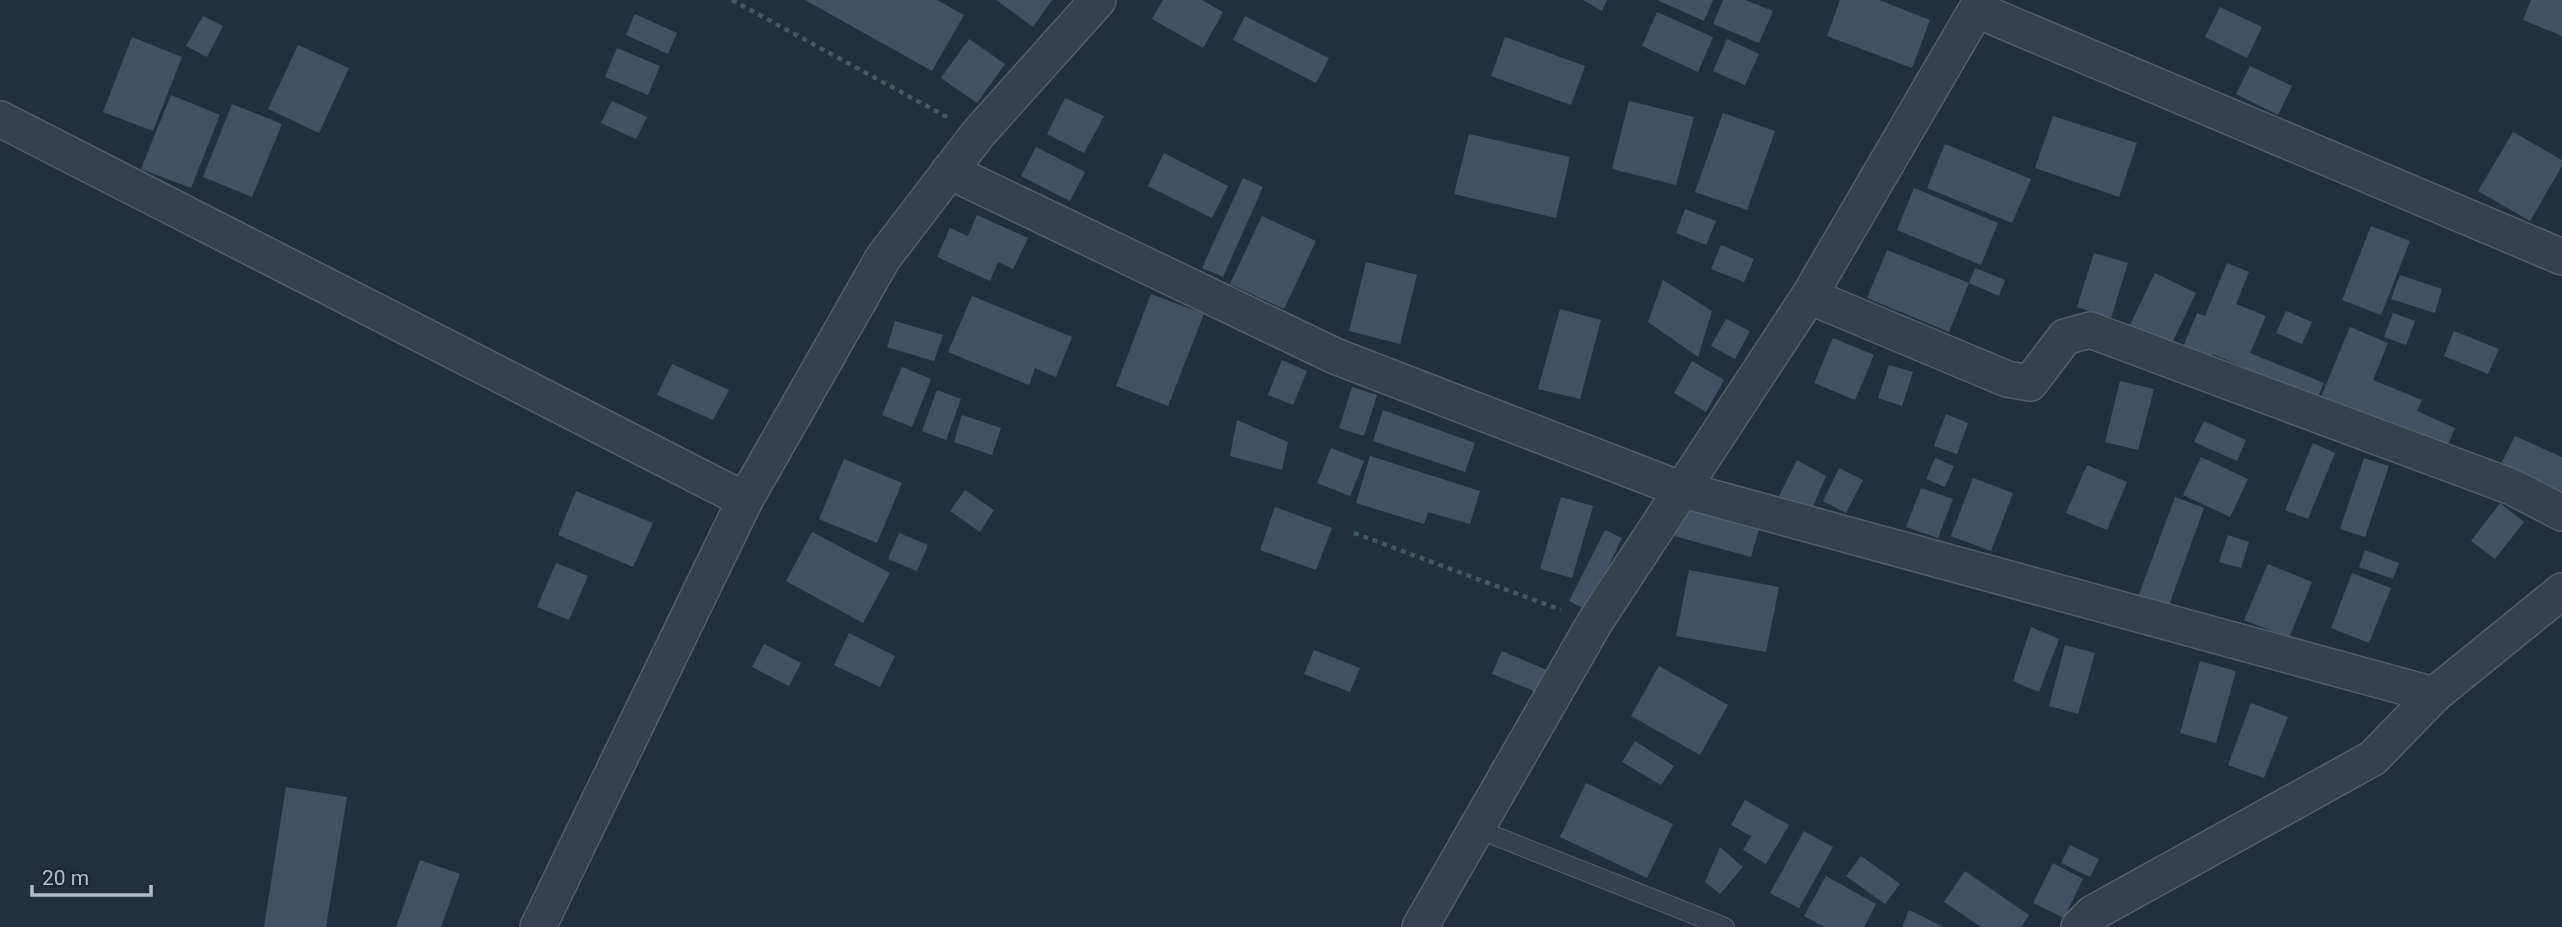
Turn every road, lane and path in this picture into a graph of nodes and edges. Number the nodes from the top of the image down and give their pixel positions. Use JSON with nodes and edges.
{"nodes":[{"id":1,"x":732,"y":0,"type":"edge"},
{"id":2,"x":1098,"y":0,"type":"edge"},
{"id":3,"x":1979,"y":5,"type":"edge"},
{"id":4,"x":0,"y":119,"type":"edge"},
{"id":5,"x":978,"y":134,"type":"junction"},
{"id":6,"x":949,"y":171,"type":"junction"},
{"id":7,"x":2562,"y":257,"type":"edge"},
{"id":8,"x":1809,"y":296,"type":"junction"},
{"id":9,"x":1680,"y":489,"type":"junction"},
{"id":10,"x":745,"y":500,"type":"junction"},
{"id":11,"x":2562,"y":513,"type":"edge"},
{"id":12,"x":1354,"y":533,"type":"dead end"},
{"id":13,"x":2562,"y":591,"type":"edge"},
{"id":14,"x":1595,"y":622,"type":"junction"},
{"id":15,"x":2434,"y":695,"type":"junction"},
{"id":16,"x":1475,"y":828,"type":"junction"},
{"id":17,"x":538,"y":927,"type":"edge"},
{"id":18,"x":1420,"y":927,"type":"edge"},
{"id":19,"x":1725,"y":927,"type":"edge"},
{"id":20,"x":2079,"y":927,"type":"edge"}],
"edges":[{"from":1,"to":5,"type":"path"},
{"from":2,"to":5,"type":"street"},
{"from":3,"to":7,"type":"street"},
{"from":3,"to":8,"type":"street"},
{"from":4,"to":10,"type":"street"},
{"from":5,"to":6,"type":"street"},
{"from":6,"to":9,"type":"street"},
{"from":6,"to":10,"type":"street"},
{"from":8,"to":9,"type":"street"},
{"from":8,"to":11,"type":"street"},
{"from":9,"to":14,"type":"street"},
{"from":9,"to":15,"type":"street"},
{"from":10,"to":17,"type":"street"},
{"from":12,"to":14,"type":"path"},
{"from":13,"to":15,"type":"street"},
{"from":14,"to":16,"type":"street"},
{"from":15,"to":20,"type":"street"},
{"from":16,"to":18,"type":"street"},
{"from":16,"to":19,"type":"lane"}]}
